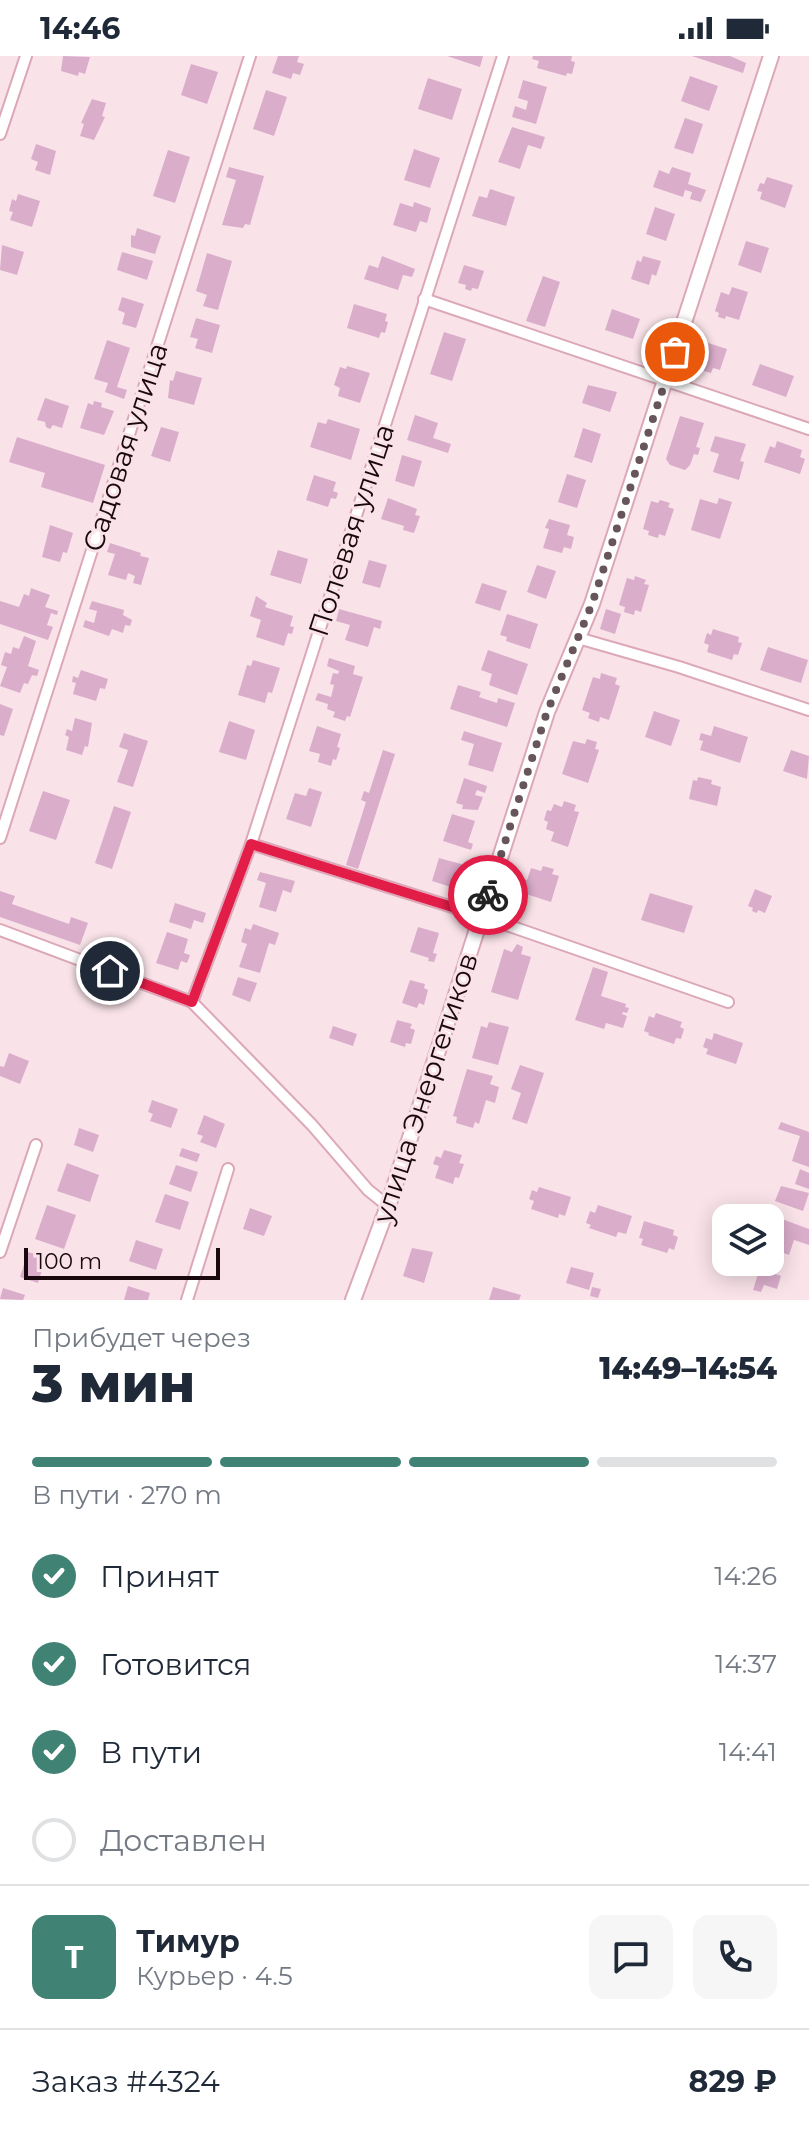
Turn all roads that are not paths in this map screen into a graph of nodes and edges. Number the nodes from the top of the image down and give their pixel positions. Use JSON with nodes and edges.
{"nodes":[{"id":1,"x":26,"y":56,"type":"edge"},
{"id":2,"x":250,"y":56,"type":"edge"},
{"id":3,"x":503,"y":56,"type":"edge"},
{"id":4,"x":771,"y":56,"type":"edge"},
{"id":5,"x":0,"y":134,"type":"edge"},
{"id":6,"x":424,"y":299,"type":"junction"},
{"id":7,"x":665,"y":380,"type":"junction"},
{"id":8,"x":809,"y":429,"type":"edge"},
{"id":9,"x":578,"y":638,"type":"junction"},
{"id":10,"x":809,"y":710,"type":"edge"},
{"id":11,"x":0,"y":838,"type":"edge"},
{"id":12,"x":251,"y":844,"type":"junction"},
{"id":13,"x":481,"y":916,"type":"junction"},
{"id":14,"x":0,"y":930,"type":"edge"},
{"id":15,"x":192,"y":1002,"type":"junction"},
{"id":16,"x":728,"y":1002,"type":"dead end"},
{"id":17,"x":36,"y":1145,"type":"dead end"},
{"id":18,"x":228,"y":1169,"type":"dead end"},
{"id":19,"x":388,"y":1206,"type":"junction"},
{"id":20,"x":0,"y":1252,"type":"edge"},
{"id":21,"x":187,"y":1300,"type":"edge"},
{"id":22,"x":353,"y":1300,"type":"edge"}],
"edges":[{"from":1,"to":5,"type":"street"},
{"from":2,"to":11,"type":"street","name":"Садовая улица"},
{"from":3,"to":6,"type":"street","name":"Полевая улица"},
{"from":4,"to":7,"type":"street","name":"улица Энергетиков"},
{"from":6,"to":7,"type":"street"},
{"from":6,"to":12,"type":"street","name":"Полевая улица"},
{"from":7,"to":8,"type":"street"},
{"from":7,"to":9,"type":"street","name":"улица Энергетиков"},
{"from":9,"to":10,"type":"street"},
{"from":9,"to":13,"type":"street","name":"улица Энергетиков"},
{"from":12,"to":13,"type":"street"},
{"from":12,"to":15,"type":"street","name":"Полевая улица"},
{"from":13,"to":16,"type":"street"},
{"from":13,"to":19,"type":"street","name":"улица Энергетиков"},
{"from":14,"to":15,"type":"street"},
{"from":15,"to":19,"type":"street"},
{"from":17,"to":20,"type":"street"},
{"from":18,"to":21,"type":"street"},
{"from":19,"to":22,"type":"street","name":"улица Энергетиков"}]}
